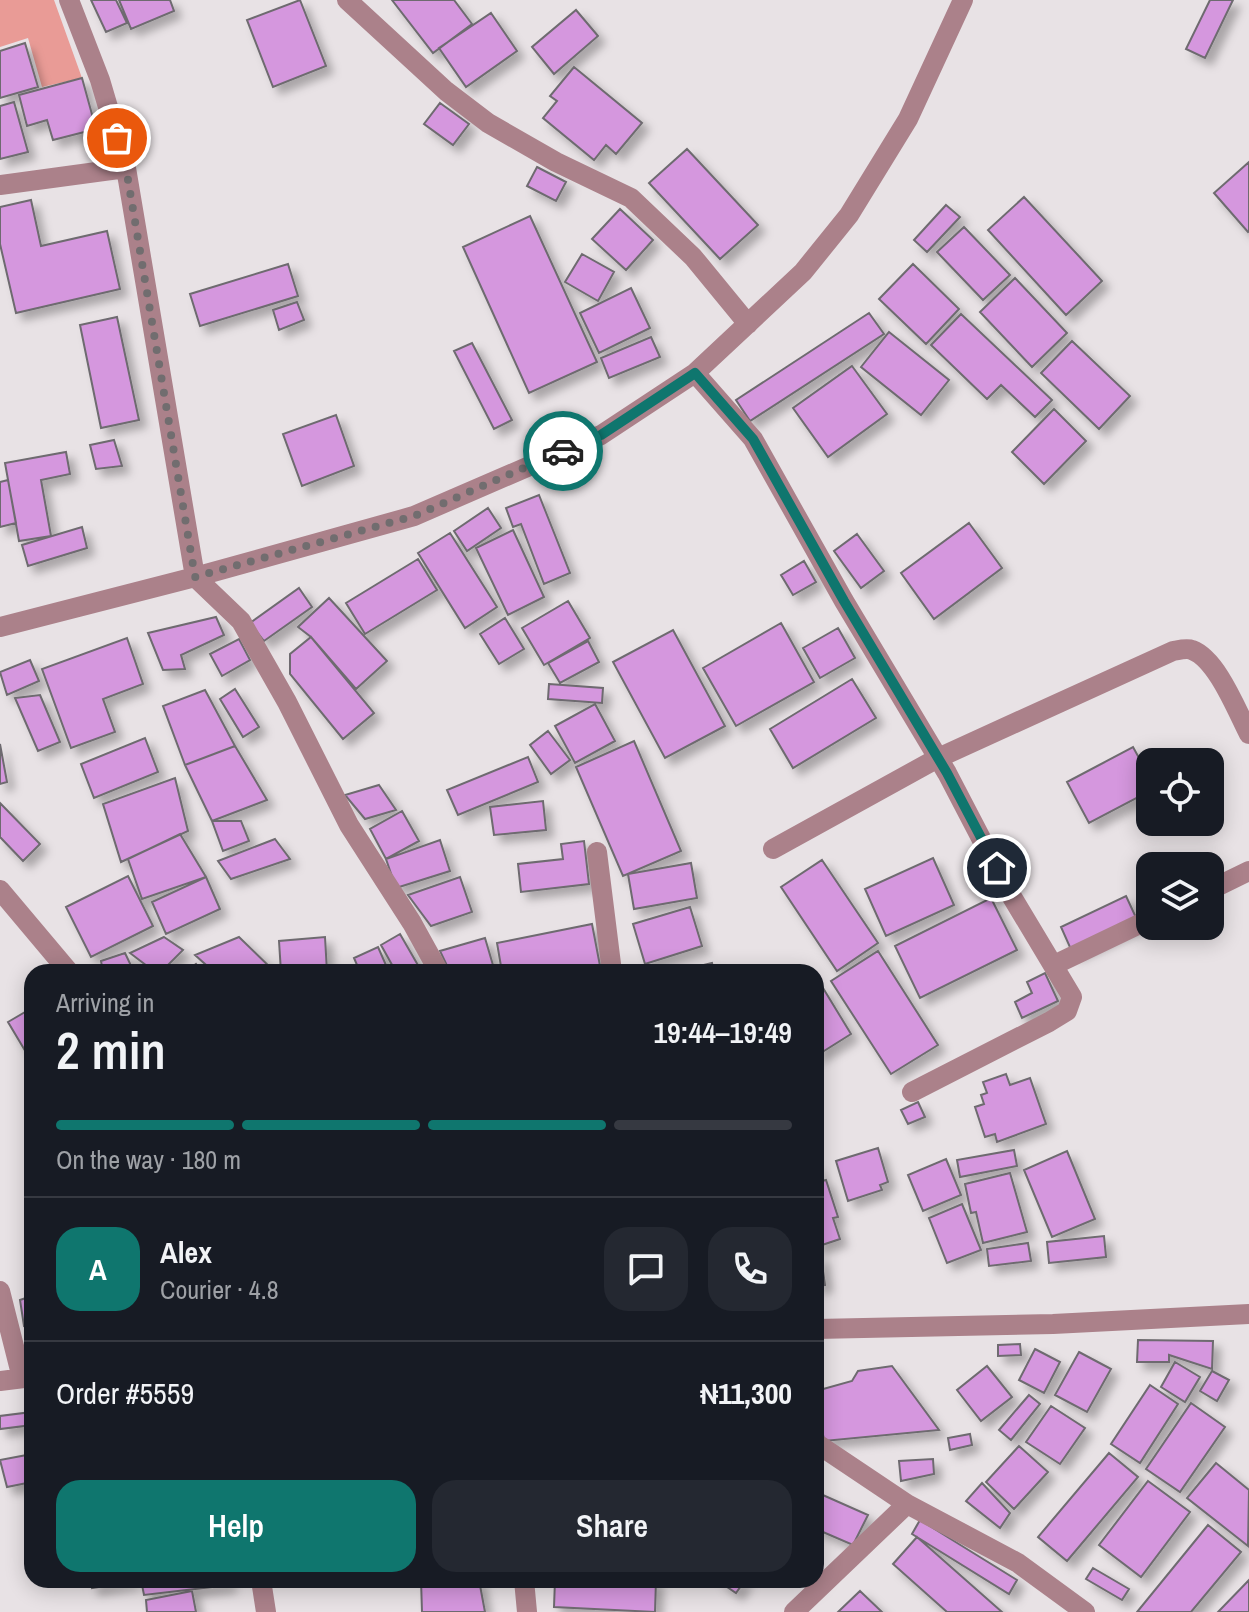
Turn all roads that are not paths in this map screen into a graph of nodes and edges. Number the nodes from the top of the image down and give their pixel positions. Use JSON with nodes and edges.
{"nodes":[{"id":1,"x":69,"y":0,"type":"edge"},
{"id":2,"x":347,"y":0,"type":"edge"},
{"id":3,"x":963,"y":0,"type":"edge"},
{"id":4,"x":126,"y":168,"type":"junction"},
{"id":5,"x":0,"y":185,"type":"edge"},
{"id":6,"x":748,"y":324,"type":"junction"},
{"id":7,"x":695,"y":373,"type":"junction"},
{"id":8,"x":195,"y":577,"type":"junction"},
{"id":9,"x":0,"y":627,"type":"edge"},
{"id":10,"x":1249,"y":734,"type":"edge"},
{"id":11,"x":938,"y":758,"type":"junction"},
{"id":12,"x":773,"y":849,"type":"dead end"},
{"id":13,"x":597,"y":852,"type":"dead end"},
{"id":14,"x":1249,"y":871,"type":"edge"},
{"id":15,"x":1224,"y":883,"type":"edge"},
{"id":16,"x":0,"y":890,"type":"edge"},
{"id":17,"x":1136,"y":926,"type":"edge"},
{"id":18,"x":62,"y":964,"type":"edge"},
{"id":19,"x":435,"y":964,"type":"edge"},
{"id":20,"x":611,"y":964,"type":"edge"},
{"id":21,"x":1054,"y":965,"type":"junction"},
{"id":22,"x":912,"y":1092,"type":"dead end"},
{"id":23,"x":0,"y":1291,"type":"edge"},
{"id":24,"x":1249,"y":1314,"type":"edge"},
{"id":25,"x":824,"y":1329,"type":"edge"},
{"id":26,"x":24,"y":1367,"type":"edge"},
{"id":27,"x":24,"y":1377,"type":"edge"},
{"id":28,"x":0,"y":1381,"type":"edge"},
{"id":29,"x":824,"y":1448,"type":"edge"},
{"id":30,"x":907,"y":1504,"type":"junction"},
{"id":31,"x":824,"y":1583,"type":"edge"},
{"id":32,"x":262,"y":1588,"type":"edge"},
{"id":33,"x":525,"y":1588,"type":"edge"},
{"id":34,"x":819,"y":1588,"type":"edge"},
{"id":35,"x":266,"y":1612,"type":"edge"},
{"id":36,"x":527,"y":1612,"type":"edge"},
{"id":37,"x":794,"y":1612,"type":"edge"},
{"id":38,"x":1085,"y":1612,"type":"edge"}],
"edges":[{"from":1,"to":4,"type":"street"},
{"from":2,"to":6,"type":"street"},
{"from":3,"to":6,"type":"street"},
{"from":4,"to":5,"type":"street"},
{"from":4,"to":8,"type":"street"},
{"from":6,"to":7,"type":"street"},
{"from":7,"to":8,"type":"street"},
{"from":7,"to":11,"type":"street"},
{"from":8,"to":9,"type":"street"},
{"from":8,"to":19,"type":"street"},
{"from":10,"to":11,"type":"street"},
{"from":11,"to":12,"type":"street"},
{"from":11,"to":21,"type":"street"},
{"from":13,"to":20,"type":"street"},
{"from":14,"to":15,"type":"street"},
{"from":16,"to":18,"type":"street"},
{"from":17,"to":21,"type":"street"},
{"from":21,"to":22,"type":"street"},
{"from":23,"to":26,"type":"street"},
{"from":24,"to":25,"type":"street"},
{"from":27,"to":28,"type":"street"},
{"from":29,"to":30,"type":"street"},
{"from":30,"to":31,"type":"street"},
{"from":30,"to":38,"type":"street"},
{"from":32,"to":35,"type":"street"},
{"from":33,"to":36,"type":"street"},
{"from":34,"to":37,"type":"street"}]}
